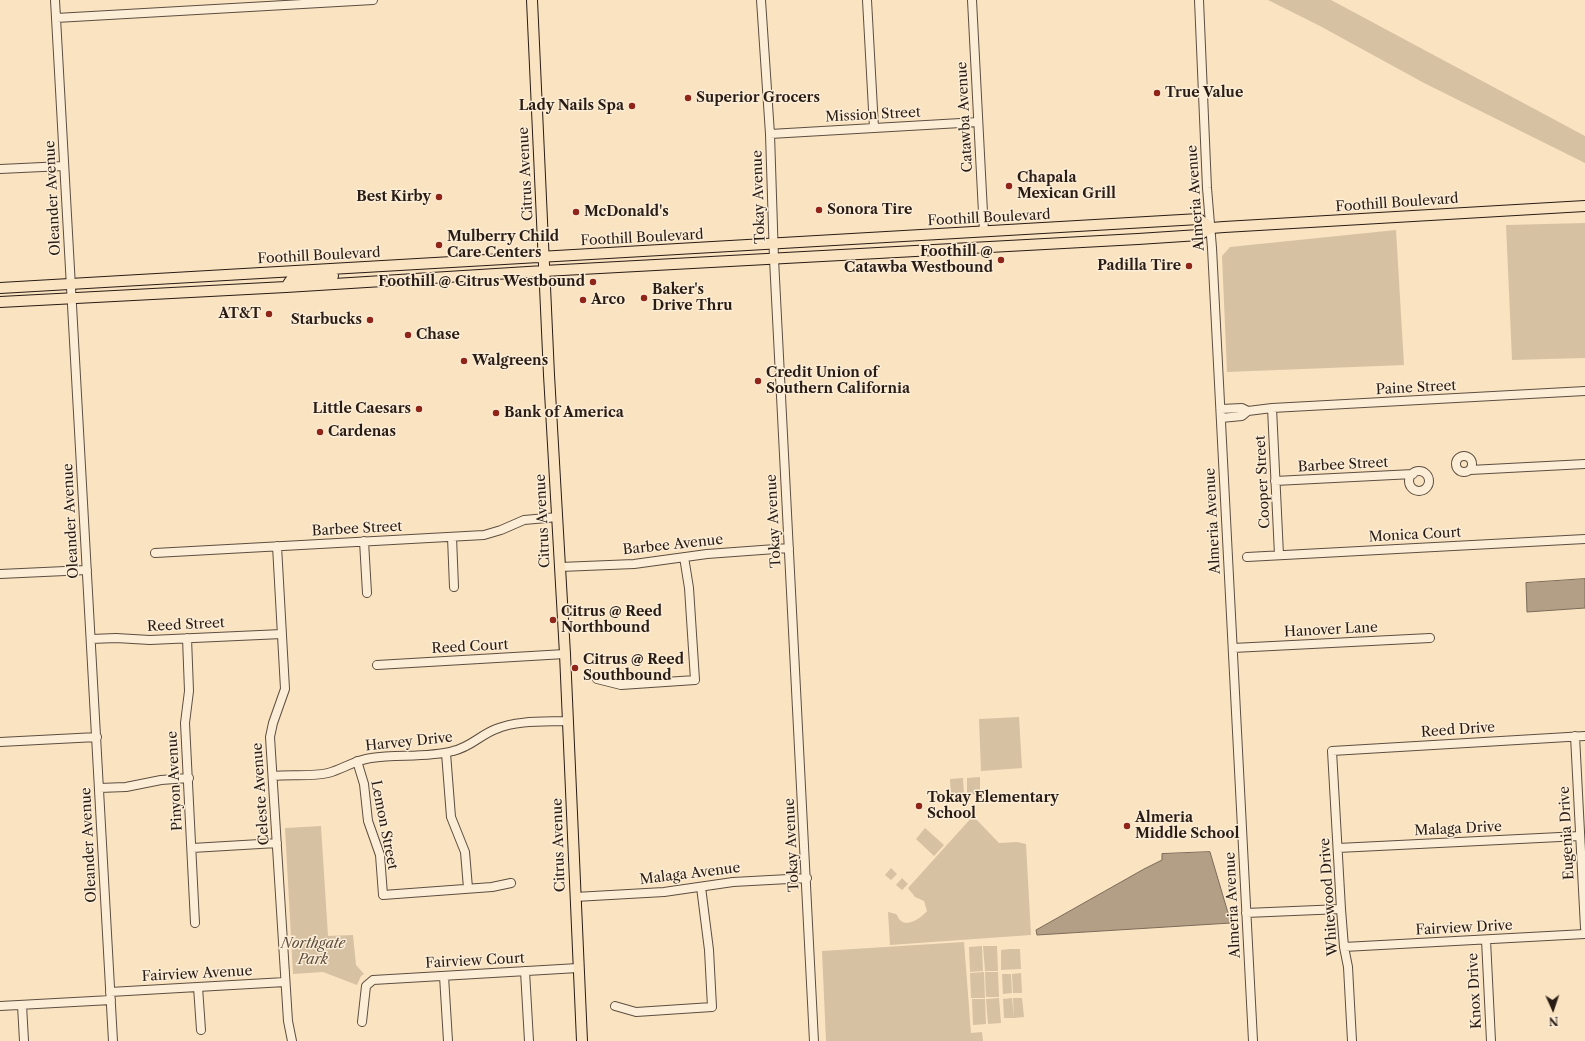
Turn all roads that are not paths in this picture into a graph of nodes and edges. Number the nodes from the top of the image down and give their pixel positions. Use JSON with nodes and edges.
{"nodes":[{"id":1,"x":55,"y":0,"type":"edge"},
{"id":2,"x":373,"y":0,"type":"edge"},
{"id":3,"x":532,"y":0,"type":"edge"},
{"id":4,"x":761,"y":0,"type":"edge"},
{"id":5,"x":867,"y":0,"type":"edge"},
{"id":6,"x":972,"y":0,"type":"edge"},
{"id":7,"x":1199,"y":0,"type":"edge"},
{"id":8,"x":56,"y":18,"type":"junction"},
{"id":9,"x":978,"y":122,"type":"junction"},
{"id":10,"x":874,"y":128,"type":"junction"},
{"id":11,"x":770,"y":134,"type":"junction"},
{"id":12,"x":64,"y":166,"type":"junction"},
{"id":13,"x":0,"y":169,"type":"edge"},
{"id":14,"x":1585,"y":206,"type":"edge"},
{"id":15,"x":1211,"y":228,"type":"junction"},
{"id":16,"x":984,"y":232,"type":"junction"},
{"id":17,"x":773,"y":244,"type":"junction"},
{"id":18,"x":544,"y":258,"type":"junction"},
{"id":19,"x":774,"y":259,"type":"junction"},
{"id":20,"x":359,"y":268,"type":"junction"},
{"id":21,"x":544,"y":270,"type":"junction"},
{"id":22,"x":71,"y":284,"type":"junction"},
{"id":23,"x":286,"y":287,"type":"junction"},
{"id":24,"x":0,"y":288,"type":"edge"},
{"id":25,"x":72,"y":299,"type":"junction"},
{"id":26,"x":0,"y":302,"type":"edge"},
{"id":27,"x":1585,"y":391,"type":"edge"},
{"id":28,"x":1272,"y":408,"type":"junction"},
{"id":29,"x":1221,"y":409,"type":"junction"},
{"id":30,"x":1248,"y":411,"type":"junction"},
{"id":31,"x":1221,"y":418,"type":"junction"},
{"id":32,"x":1585,"y":464,"type":"edge"},
{"id":33,"x":1470,"y":470,"type":"dead end"},
{"id":34,"x":1413,"y":474,"type":"dead end"},
{"id":35,"x":1275,"y":482,"type":"junction"},
{"id":36,"x":558,"y":517,"type":"junction"},
{"id":37,"x":452,"y":537,"type":"junction"},
{"id":38,"x":1585,"y":539,"type":"edge"},
{"id":39,"x":364,"y":541,"type":"junction"},
{"id":40,"x":278,"y":546,"type":"junction"},
{"id":41,"x":789,"y":548,"type":"junction"},
{"id":42,"x":155,"y":553,"type":"dead end"},
{"id":43,"x":1280,"y":555,"type":"junction"},
{"id":44,"x":684,"y":557,"type":"junction"},
{"id":45,"x":1247,"y":557,"type":"dead end"},
{"id":46,"x":560,"y":567,"type":"junction"},
{"id":47,"x":87,"y":570,"type":"junction"},
{"id":48,"x":0,"y":574,"type":"edge"},
{"id":49,"x":454,"y":587,"type":"dead end"},
{"id":50,"x":367,"y":593,"type":"dead end"},
{"id":51,"x":282,"y":634,"type":"junction"},
{"id":52,"x":187,"y":638,"type":"junction"},
{"id":53,"x":1430,"y":638,"type":"dead end"},
{"id":54,"x":91,"y":639,"type":"junction"},
{"id":55,"x":1233,"y":648,"type":"junction"},
{"id":56,"x":565,"y":654,"type":"junction"},
{"id":57,"x":377,"y":665,"type":"dead end"},
{"id":58,"x":597,"y":679,"type":"dead end"},
{"id":59,"x":568,"y":721,"type":"junction"},
{"id":60,"x":1575,"y":736,"type":"junction"},
{"id":61,"x":1585,"y":736,"type":"edge"},
{"id":62,"x":97,"y":737,"type":"junction"},
{"id":63,"x":0,"y":742,"type":"edge"},
{"id":64,"x":1332,"y":751,"type":"joint"},
{"id":65,"x":446,"y":753,"type":"junction"},
{"id":66,"x":357,"y":761,"type":"junction"},
{"id":67,"x":273,"y":776,"type":"junction"},
{"id":68,"x":188,"y":778,"type":"junction"},
{"id":69,"x":99,"y":788,"type":"junction"},
{"id":70,"x":1580,"y":836,"type":"junction"},
{"id":71,"x":277,"y":843,"type":"junction"},
{"id":72,"x":192,"y":848,"type":"junction"},
{"id":73,"x":1338,"y":848,"type":"junction"},
{"id":74,"x":807,"y":878,"type":"junction"},
{"id":75,"x":511,"y":883,"type":"dead end"},
{"id":76,"x":701,"y":887,"type":"junction"},
{"id":77,"x":468,"y":888,"type":"junction"},
{"id":78,"x":575,"y":897,"type":"junction"},
{"id":79,"x":1341,"y":909,"type":"junction"},
{"id":80,"x":1246,"y":913,"type":"junction"},
{"id":81,"x":195,"y":923,"type":"dead end"},
{"id":82,"x":1585,"y":928,"type":"edge"},
{"id":83,"x":1585,"y":934,"type":"edge"},
{"id":84,"x":1486,"y":940,"type":"junction"},
{"id":85,"x":1344,"y":947,"type":"junction"},
{"id":86,"x":578,"y":968,"type":"junction"},
{"id":87,"x":525,"y":971,"type":"junction"},
{"id":88,"x":444,"y":976,"type":"junction"},
{"id":89,"x":285,"y":982,"type":"junction"},
{"id":90,"x":198,"y":987,"type":"junction"},
{"id":91,"x":111,"y":996,"type":"junction"},
{"id":92,"x":22,"y":1005,"type":"junction"},
{"id":93,"x":0,"y":1006,"type":"edge"},
{"id":94,"x":615,"y":1006,"type":"dead end"},
{"id":95,"x":362,"y":1022,"type":"dead end"},
{"id":96,"x":201,"y":1030,"type":"dead end"},
{"id":97,"x":24,"y":1041,"type":"edge"},
{"id":98,"x":113,"y":1041,"type":"edge"},
{"id":99,"x":292,"y":1041,"type":"edge"},
{"id":100,"x":448,"y":1041,"type":"edge"},
{"id":101,"x":529,"y":1041,"type":"edge"},
{"id":102,"x":582,"y":1041,"type":"edge"},
{"id":103,"x":814,"y":1041,"type":"edge"},
{"id":104,"x":1253,"y":1041,"type":"edge"},
{"id":105,"x":1352,"y":1041,"type":"edge"},
{"id":106,"x":1491,"y":1041,"type":"edge"}],
"edges":[{"from":1,"to":8,"type":"street","name":"Oleander Avenue"},
{"from":2,"to":8,"type":"street"},
{"from":3,"to":18,"type":"main road","name":"Citrus Avenue"},
{"from":4,"to":11,"type":"street","name":"Tokay Avenue"},
{"from":5,"to":10,"type":"street"},
{"from":6,"to":9,"type":"street","name":"Catawba Avenue"},
{"from":7,"to":15,"type":"street","name":"Almeria Avenue"},
{"from":8,"to":12,"type":"street","name":"Oleander Avenue"},
{"from":9,"to":10,"type":"street","name":"Mission Street"},
{"from":9,"to":16,"type":"street","name":"Catawba Avenue"},
{"from":10,"to":11,"type":"street","name":"Mission Street"},
{"from":11,"to":17,"type":"street","name":"Tokay Avenue"},
{"from":12,"to":13,"type":"street"},
{"from":12,"to":22,"type":"street","name":"Oleander Avenue"},
{"from":14,"to":15,"type":"main road","name":"Foothill Boulevard"},
{"from":15,"to":16,"type":"main road","name":"Foothill Boulevard"},
{"from":15,"to":19,"type":"main road","name":"Foothill Boulevard"},
{"from":15,"to":29,"type":"street","name":"Almeria Avenue"},
{"from":16,"to":17,"type":"main road","name":"Foothill Boulevard"},
{"from":17,"to":18,"type":"main road","name":"Foothill Boulevard"},
{"from":17,"to":19,"type":"street","name":"Tokay Avenue"},
{"from":18,"to":20,"type":"main road","name":"Foothill Boulevard"},
{"from":18,"to":21,"type":"main road","name":"Citrus Avenue"},
{"from":19,"to":21,"type":"main road","name":"Foothill Boulevard"},
{"from":19,"to":41,"type":"street","name":"Tokay Avenue"},
{"from":20,"to":22,"type":"main road","name":"Foothill Boulevard"},
{"from":20,"to":23,"type":"main road"},
{"from":21,"to":23,"type":"main road","name":"Foothill Boulevard"},
{"from":21,"to":36,"type":"main road","name":"Citrus Avenue"},
{"from":22,"to":24,"type":"main road","name":"Foothill Boulevard"},
{"from":22,"to":25,"type":"street","name":"Oleander Avenue"},
{"from":23,"to":25,"type":"main road","name":"Foothill Boulevard"},
{"from":25,"to":26,"type":"main road","name":"Foothill Boulevard"},
{"from":25,"to":47,"type":"street","name":"Oleander Avenue"},
{"from":27,"to":28,"type":"street","name":"Paine Street"},
{"from":28,"to":30,"type":"street","name":"Paine Street"},
{"from":28,"to":35,"type":"street","name":"Cooper Street"},
{"from":29,"to":30,"type":"street","name":"Paine Street"},
{"from":29,"to":31,"type":"street","name":"Almeria Avenue"},
{"from":30,"to":31,"type":"street","name":"Paine Street"},
{"from":31,"to":55,"type":"street","name":"Almeria Avenue"},
{"from":32,"to":33,"type":"street"},
{"from":34,"to":35,"type":"street","name":"Barbee Street"},
{"from":35,"to":43,"type":"street","name":"Cooper Street"},
{"from":36,"to":37,"type":"street","name":"Barbee Street"},
{"from":36,"to":46,"type":"main road","name":"Citrus Avenue"},
{"from":37,"to":39,"type":"street","name":"Barbee Street"},
{"from":37,"to":49,"type":"street"},
{"from":38,"to":43,"type":"street","name":"Monica Court"},
{"from":39,"to":40,"type":"street","name":"Barbee Street"},
{"from":39,"to":50,"type":"street"},
{"from":40,"to":42,"type":"street","name":"Barbee Street"},
{"from":40,"to":51,"type":"street","name":"Celeste Avenue"},
{"from":41,"to":44,"type":"street","name":"Barbee Avenue"},
{"from":41,"to":74,"type":"street","name":"Tokay Avenue"},
{"from":43,"to":45,"type":"street","name":"Monica Court"},
{"from":44,"to":46,"type":"street","name":"Barbee Avenue"},
{"from":44,"to":58,"type":"street"},
{"from":46,"to":56,"type":"main road","name":"Citrus Avenue"},
{"from":47,"to":48,"type":"street"},
{"from":47,"to":54,"type":"street","name":"Oleander Avenue"},
{"from":51,"to":52,"type":"street","name":"Reed Street"},
{"from":51,"to":67,"type":"street","name":"Celeste Avenue"},
{"from":52,"to":54,"type":"street","name":"Reed Street"},
{"from":52,"to":68,"type":"street","name":"Pinyon Avenue"},
{"from":53,"to":55,"type":"street","name":"Hanover Lane"},
{"from":54,"to":62,"type":"street","name":"Oleander Avenue"},
{"from":55,"to":80,"type":"street","name":"Almeria Avenue"},
{"from":56,"to":57,"type":"street","name":"Reed Court"},
{"from":56,"to":59,"type":"main road","name":"Citrus Avenue"},
{"from":59,"to":65,"type":"street","name":"Harvey Drive"},
{"from":59,"to":78,"type":"main road","name":"Citrus Avenue"},
{"from":60,"to":61,"type":"street","name":"Reed Drive"},
{"from":60,"to":64,"type":"street","name":"Reed Drive"},
{"from":60,"to":70,"type":"street","name":"Eugenia Drive"},
{"from":62,"to":63,"type":"street"},
{"from":62,"to":69,"type":"street","name":"Oleander Avenue"},
{"from":64,"to":73,"type":"street","name":"Whitewood Drive"},
{"from":65,"to":66,"type":"street","name":"Harvey Drive"},
{"from":65,"to":77,"type":"street"},
{"from":66,"to":67,"type":"street","name":"Harvey Drive"},
{"from":66,"to":77,"type":"street","name":"Lemon Street"},
{"from":67,"to":71,"type":"street","name":"Celeste Avenue"},
{"from":68,"to":69,"type":"street"},
{"from":68,"to":72,"type":"street","name":"Pinyon Avenue"},
{"from":69,"to":91,"type":"street","name":"Oleander Avenue"},
{"from":70,"to":73,"type":"street","name":"Malaga Drive"},
{"from":70,"to":82,"type":"street","name":"Eugenia Drive"},
{"from":71,"to":72,"type":"street"},
{"from":71,"to":89,"type":"street","name":"Celeste Avenue"},
{"from":72,"to":81,"type":"street","name":"Pinyon Avenue"},
{"from":73,"to":79,"type":"street","name":"Whitewood Drive"},
{"from":74,"to":76,"type":"street","name":"Malaga Avenue"},
{"from":74,"to":103,"type":"street","name":"Tokay Avenue"},
{"from":75,"to":77,"type":"street"},
{"from":76,"to":78,"type":"street","name":"Malaga Avenue"},
{"from":76,"to":94,"type":"street"},
{"from":78,"to":86,"type":"main road","name":"Citrus Avenue"},
{"from":79,"to":80,"type":"street"},
{"from":79,"to":85,"type":"street","name":"Whitewood Drive"},
{"from":80,"to":104,"type":"street","name":"Almeria Avenue"},
{"from":83,"to":84,"type":"street","name":"Fairview Drive"},
{"from":84,"to":85,"type":"street","name":"Fairview Drive"},
{"from":84,"to":106,"type":"street","name":"Knox Drive"},
{"from":85,"to":105,"type":"street","name":"Whitewood Drive"},
{"from":86,"to":87,"type":"street","name":"Fairview Court"},
{"from":86,"to":102,"type":"main road","name":"Citrus Avenue"},
{"from":87,"to":88,"type":"street","name":"Fairview Court"},
{"from":87,"to":101,"type":"street"},
{"from":88,"to":95,"type":"street","name":"Fairview Court"},
{"from":88,"to":100,"type":"street"},
{"from":89,"to":90,"type":"street","name":"Fairview Avenue"},
{"from":89,"to":99,"type":"street","name":"Celeste Avenue"},
{"from":90,"to":91,"type":"street","name":"Fairview Avenue"},
{"from":90,"to":96,"type":"street"},
{"from":91,"to":92,"type":"street","name":"Fairview Avenue"},
{"from":91,"to":98,"type":"street","name":"Oleander Avenue"},
{"from":92,"to":93,"type":"street","name":"Fairview Avenue"},
{"from":92,"to":97,"type":"street"}]}
